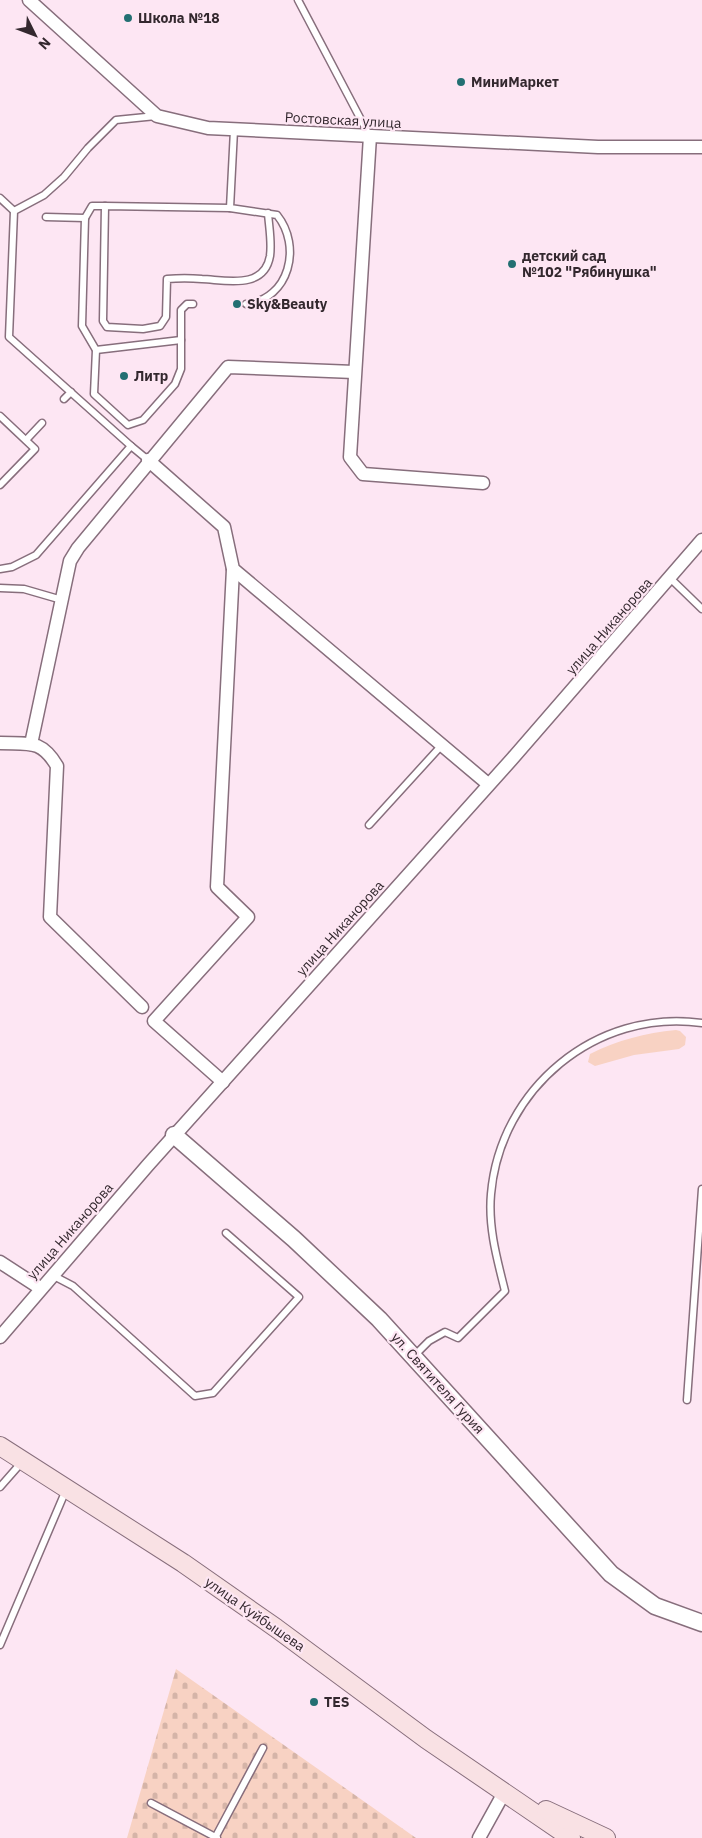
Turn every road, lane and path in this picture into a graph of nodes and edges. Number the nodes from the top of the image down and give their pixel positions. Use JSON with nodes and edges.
{"nodes":[{"id":1,"x":30,"y":0,"type":"edge"},
{"id":2,"x":298,"y":0,"type":"edge"},
{"id":3,"x":157,"y":116,"type":"junction"},
{"id":4,"x":234,"y":130,"type":"junction"},
{"id":5,"x":370,"y":136,"type":"junction"},
{"id":6,"x":702,"y":148,"type":"edge"},
{"id":7,"x":0,"y":198,"type":"edge"},
{"id":8,"x":105,"y":206,"type":"junction"},
{"id":9,"x":230,"y":208,"type":"junction"},
{"id":10,"x":14,"y":211,"type":"junction"},
{"id":11,"x":268,"y":213,"type":"junction"},
{"id":12,"x":46,"y":217,"type":"dead end"},
{"id":13,"x":85,"y":218,"type":"junction"},
{"id":14,"x":193,"y":304,"type":"dead end"},
{"id":15,"x":246,"y":304,"type":"dead end"},
{"id":16,"x":181,"y":340,"type":"junction"},
{"id":17,"x":96,"y":350,"type":"junction"},
{"id":18,"x":354,"y":372,"type":"junction"},
{"id":19,"x":71,"y":392,"type":"junction"},
{"id":20,"x":64,"y":399,"type":"dead end"},
{"id":21,"x":0,"y":416,"type":"edge"},
{"id":22,"x":42,"y":423,"type":"dead end"},
{"id":23,"x":26,"y":440,"type":"junction"},
{"id":24,"x":131,"y":446,"type":"junction"},
{"id":25,"x":148,"y":460,"type":"junction"},
{"id":26,"x":483,"y":483,"type":"dead end"},
{"id":27,"x":0,"y":485,"type":"edge"},
{"id":28,"x":702,"y":540,"type":"edge"},
{"id":29,"x":0,"y":568,"type":"edge"},
{"id":30,"x":233,"y":569,"type":"junction"},
{"id":31,"x":670,"y":578,"type":"junction"},
{"id":32,"x":0,"y":588,"type":"edge"},
{"id":33,"x":62,"y":600,"type":"junction"},
{"id":34,"x":702,"y":609,"type":"edge"},
{"id":35,"x":0,"y":743,"type":"edge"},
{"id":36,"x":32,"y":744,"type":"junction"},
{"id":37,"x":441,"y":746,"type":"junction"},
{"id":38,"x":488,"y":784,"type":"junction"},
{"id":39,"x":369,"y":825,"type":"dead end"},
{"id":40,"x":142,"y":1007,"type":"dead end"},
{"id":41,"x":702,"y":1023,"type":"edge"},
{"id":42,"x":222,"y":1082,"type":"junction"},
{"id":43,"x":174,"y":1135,"type":"junction"},
{"id":44,"x":702,"y":1189,"type":"edge"},
{"id":45,"x":226,"y":1234,"type":"dead end"},
{"id":46,"x":0,"y":1262,"type":"edge"},
{"id":47,"x":52,"y":1275,"type":"junction"},
{"id":48,"x":40,"y":1288,"type":"junction"},
{"id":49,"x":0,"y":1337,"type":"edge"},
{"id":50,"x":414,"y":1357,"type":"junction"},
{"id":51,"x":687,"y":1400,"type":"dead end"},
{"id":52,"x":0,"y":1446,"type":"edge"},
{"id":53,"x":23,"y":1461,"type":"junction"},
{"id":54,"x":0,"y":1487,"type":"edge"},
{"id":55,"x":67,"y":1488,"type":"junction"},
{"id":56,"x":702,"y":1624,"type":"edge"},
{"id":57,"x":0,"y":1645,"type":"edge"},
{"id":58,"x":263,"y":1748,"type":"dead end"},
{"id":59,"x":504,"y":1791,"type":"junction"},
{"id":60,"x":151,"y":1803,"type":"dead end"},
{"id":61,"x":216,"y":1838,"type":"edge"},
{"id":62,"x":480,"y":1838,"type":"edge"},
{"id":63,"x":571,"y":1838,"type":"edge"},
{"id":64,"x":606,"y":1838,"type":"edge"}],
"edges":[{"from":1,"to":3,"type":"street","name":"Ростовская улица"},
{"from":2,"to":5,"type":"lane"},
{"from":3,"to":4,"type":"street","name":"Ростовская улица"},
{"from":3,"to":10,"type":"lane"},
{"from":4,"to":5,"type":"street","name":"Ростовская улица"},
{"from":4,"to":9,"type":"lane"},
{"from":5,"to":6,"type":"street","name":"Ростовская улица"},
{"from":5,"to":18,"type":"street"},
{"from":7,"to":10,"type":"lane"},
{"from":8,"to":9,"type":"lane"},
{"from":8,"to":11,"type":"lane"},
{"from":8,"to":13,"type":"lane"},
{"from":9,"to":11,"type":"lane"},
{"from":10,"to":19,"type":"lane"},
{"from":11,"to":15,"type":"lane"},
{"from":12,"to":13,"type":"lane"},
{"from":13,"to":17,"type":"lane"},
{"from":14,"to":16,"type":"lane"},
{"from":16,"to":17,"type":"lane"},
{"from":16,"to":17,"type":"lane"},
{"from":18,"to":25,"type":"street"},
{"from":18,"to":26,"type":"street"},
{"from":19,"to":20,"type":"lane"},
{"from":19,"to":24,"type":"lane"},
{"from":21,"to":23,"type":"lane"},
{"from":22,"to":23,"type":"lane"},
{"from":23,"to":27,"type":"lane"},
{"from":24,"to":25,"type":"lane"},
{"from":24,"to":29,"type":"lane"},
{"from":25,"to":30,"type":"street"},
{"from":25,"to":33,"type":"street"},
{"from":28,"to":31,"type":"street","name":"улица Никанорова"},
{"from":30,"to":37,"type":"street"},
{"from":30,"to":42,"type":"street"},
{"from":31,"to":34,"type":"lane"},
{"from":31,"to":38,"type":"street","name":"улица Никанорова"},
{"from":32,"to":33,"type":"lane"},
{"from":33,"to":36,"type":"street"},
{"from":35,"to":36,"type":"street"},
{"from":36,"to":40,"type":"street"},
{"from":37,"to":38,"type":"street"},
{"from":37,"to":39,"type":"lane"},
{"from":38,"to":42,"type":"street","name":"улица Никанорова"},
{"from":41,"to":50,"type":"lane"},
{"from":42,"to":43,"type":"street","name":"улица Никанорова"},
{"from":43,"to":47,"type":"street","name":"улица Никанорова"},
{"from":43,"to":50,"type":"street","name":"ул. Святителя Гурия"},
{"from":44,"to":51,"type":"lane"},
{"from":45,"to":47,"type":"lane"},
{"from":46,"to":48,"type":"street"},
{"from":47,"to":48,"type":"street","name":"улица Никанорова"},
{"from":48,"to":49,"type":"street","name":"улица Никанорова"},
{"from":50,"to":56,"type":"street","name":"ул. Святителя Гурия"},
{"from":52,"to":53,"type":"main road","name":"улица Куйбышева"},
{"from":53,"to":54,"type":"lane"},
{"from":53,"to":55,"type":"main road","name":"улица Куйбышева"},
{"from":55,"to":57,"type":"lane"},
{"from":55,"to":59,"type":"main road","name":"улица Куйбышева"},
{"from":58,"to":61,"type":"lane"},
{"from":59,"to":62,"type":"street"},
{"from":59,"to":63,"type":"main road"},
{"from":59,"to":64,"type":"main road"},
{"from":60,"to":61,"type":"lane"}]}
